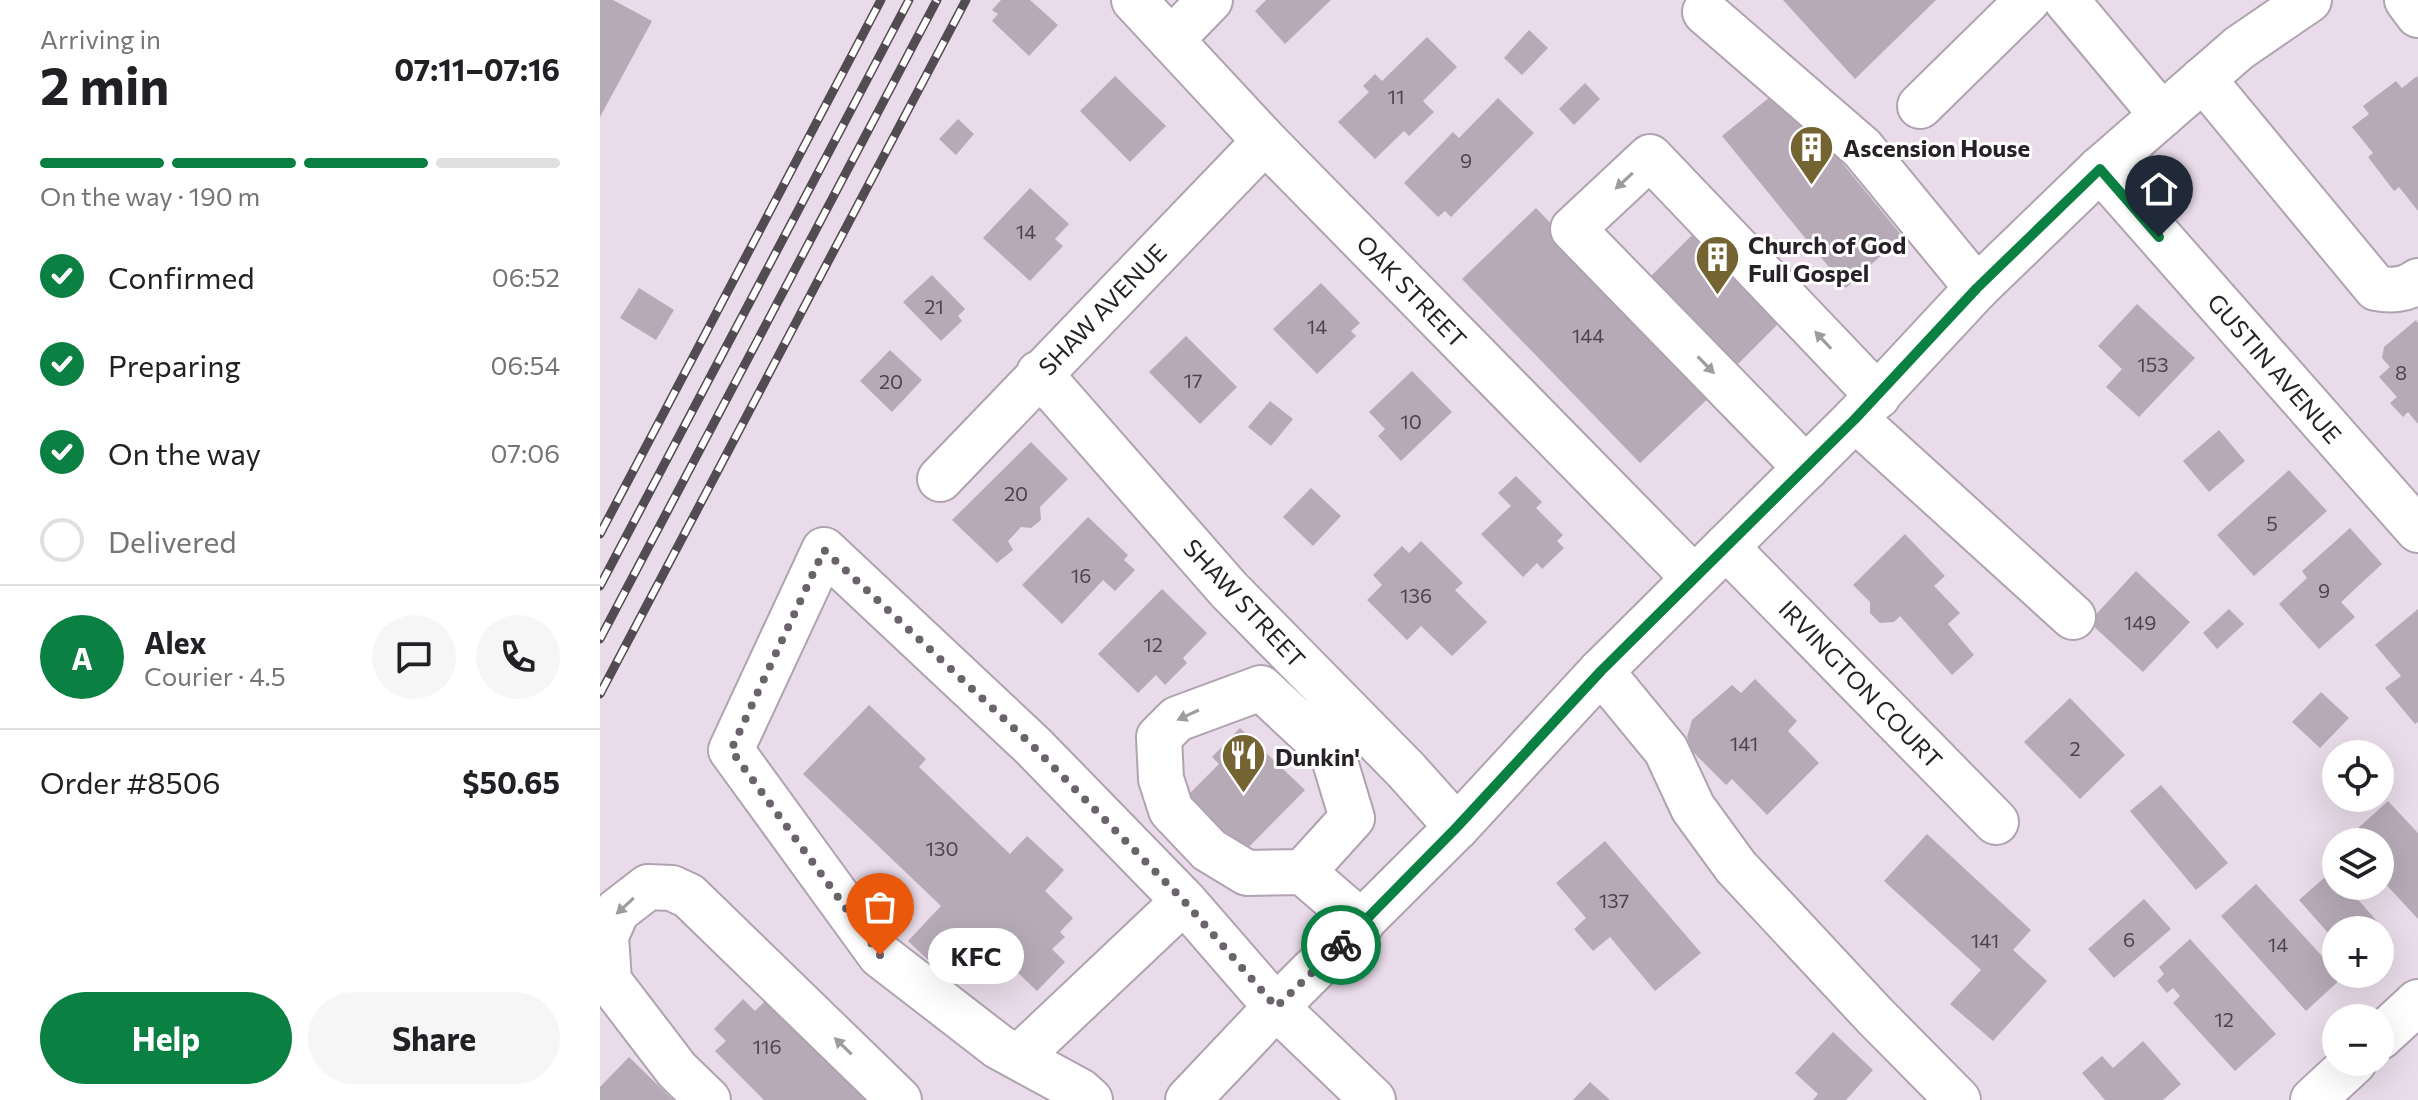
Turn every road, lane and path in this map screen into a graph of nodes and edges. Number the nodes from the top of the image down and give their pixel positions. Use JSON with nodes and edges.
{"nodes":[{"id":1,"x":1134,"y":0,"type":"edge"},
{"id":2,"x":1210,"y":0,"type":"edge"},
{"id":3,"x":2028,"y":0,"type":"edge"},
{"id":4,"x":2066,"y":0,"type":"edge"},
{"id":5,"x":2309,"y":0,"type":"edge"},
{"id":6,"x":2407,"y":0,"type":"edge"},
{"id":7,"x":1705,"y":12,"type":"dead end"},
{"id":8,"x":2418,"y":15,"type":"edge"},
{"id":9,"x":1171,"y":40,"type":"junction"},
{"id":10,"x":2203,"y":79,"type":"junction"},
{"id":11,"x":1920,"y":106,"type":"dead end"},
{"id":12,"x":2162,"y":115,"type":"junction"},
{"id":13,"x":1265,"y":141,"type":"junction"},
{"id":14,"x":2100,"y":169,"type":"junction"},
{"id":15,"x":2418,"y":281,"type":"edge"},
{"id":16,"x":1977,"y":288,"type":"junction"},
{"id":17,"x":1039,"y":373,"type":"junction"},
{"id":18,"x":1866,"y":408,"type":"junction"},
{"id":19,"x":1806,"y":468,"type":"junction"},
{"id":20,"x":940,"y":479,"type":"dead end"},
{"id":21,"x":2418,"y":530,"type":"edge"},
{"id":22,"x":1726,"y":547,"type":"junction"},
{"id":23,"x":1694,"y":578,"type":"junction"},
{"id":24,"x":2073,"y":617,"type":"dead end"},
{"id":25,"x":1601,"y":671,"type":"junction"},
{"id":26,"x":1317,"y":679,"type":"junction"},
{"id":27,"x":1274,"y":699,"type":"junction"},
{"id":28,"x":1996,"y":822,"type":"dead end"},
{"id":29,"x":1457,"y":827,"type":"junction"},
{"id":30,"x":1303,"y":872,"type":"junction"},
{"id":31,"x":1184,"y":901,"type":"junction"},
{"id":32,"x":1362,"y":923,"type":"junction"},
{"id":33,"x":2418,"y":1002,"type":"edge"},
{"id":34,"x":1276,"y":1007,"type":"junction"},
{"id":35,"x":2394,"y":1024,"type":"edge"},
{"id":36,"x":1019,"y":1057,"type":"junction"},
{"id":37,"x":2339,"y":1076,"type":"edge"},
{"id":38,"x":708,"y":1100,"type":"edge"},
{"id":39,"x":899,"y":1100,"type":"edge"},
{"id":40,"x":1090,"y":1100,"type":"edge"},
{"id":41,"x":1188,"y":1100,"type":"edge"},
{"id":42,"x":1373,"y":1100,"type":"edge"},
{"id":43,"x":1958,"y":1100,"type":"edge"},
{"id":44,"x":2313,"y":1100,"type":"edge"}],
"edges":[{"from":1,"to":9,"type":"main road","name":"OAK STREET"},
{"from":2,"to":9,"type":"main road"},
{"from":3,"to":11,"type":"main road"},
{"from":4,"to":12,"type":"main road"},
{"from":5,"to":10,"type":"main road"},
{"from":6,"to":8,"type":"main road"},
{"from":7,"to":16,"type":"main road"},
{"from":9,"to":13,"type":"main road","name":"OAK STREET"},
{"from":10,"to":12,"type":"main road"},
{"from":10,"to":15,"type":"main road"},
{"from":12,"to":14,"type":"main road"},
{"from":13,"to":17,"type":"main road","name":"SHAW AVENUE"},
{"from":13,"to":23,"type":"main road","name":"OAK STREET"},
{"from":14,"to":16,"type":"main road"},
{"from":14,"to":21,"type":"main road","name":"GUSTIN AVENUE"},
{"from":16,"to":18,"type":"main road"},
{"from":17,"to":20,"type":"main road","name":"SHAW AVENUE"},
{"from":17,"to":26,"type":"main road","name":"SHAW STREET"},
{"from":18,"to":19,"type":"main road"},
{"from":18,"to":19,"type":"main road","one_way":true},
{"from":18,"to":24,"type":"main road"},
{"from":19,"to":22,"type":"main road"},
{"from":22,"to":23,"type":"main road"},
{"from":22,"to":28,"type":"main road","name":"IRVINGTON COURT"},
{"from":23,"to":25,"type":"main road"},
{"from":25,"to":29,"type":"main road"},
{"from":25,"to":43,"type":"main road"},
{"from":26,"to":27,"type":"main road"},
{"from":26,"to":29,"type":"main road","name":"SHAW STREET"},
{"from":27,"to":30,"type":"main road"},
{"from":27,"to":30,"type":"main road","one_way":true},
{"from":29,"to":32,"type":"main road"},
{"from":30,"to":32,"type":"main road"},
{"from":31,"to":34,"type":"main road"},
{"from":31,"to":36,"type":"main road"},
{"from":31,"to":36,"type":"main road"},
{"from":32,"to":34,"type":"main road"},
{"from":33,"to":35,"type":"main road"},
{"from":34,"to":41,"type":"main road"},
{"from":34,"to":42,"type":"main road"},
{"from":36,"to":40,"type":"main road"},
{"from":37,"to":44,"type":"main road"},
{"from":39,"to":38,"type":"main road","one_way":true}]}
